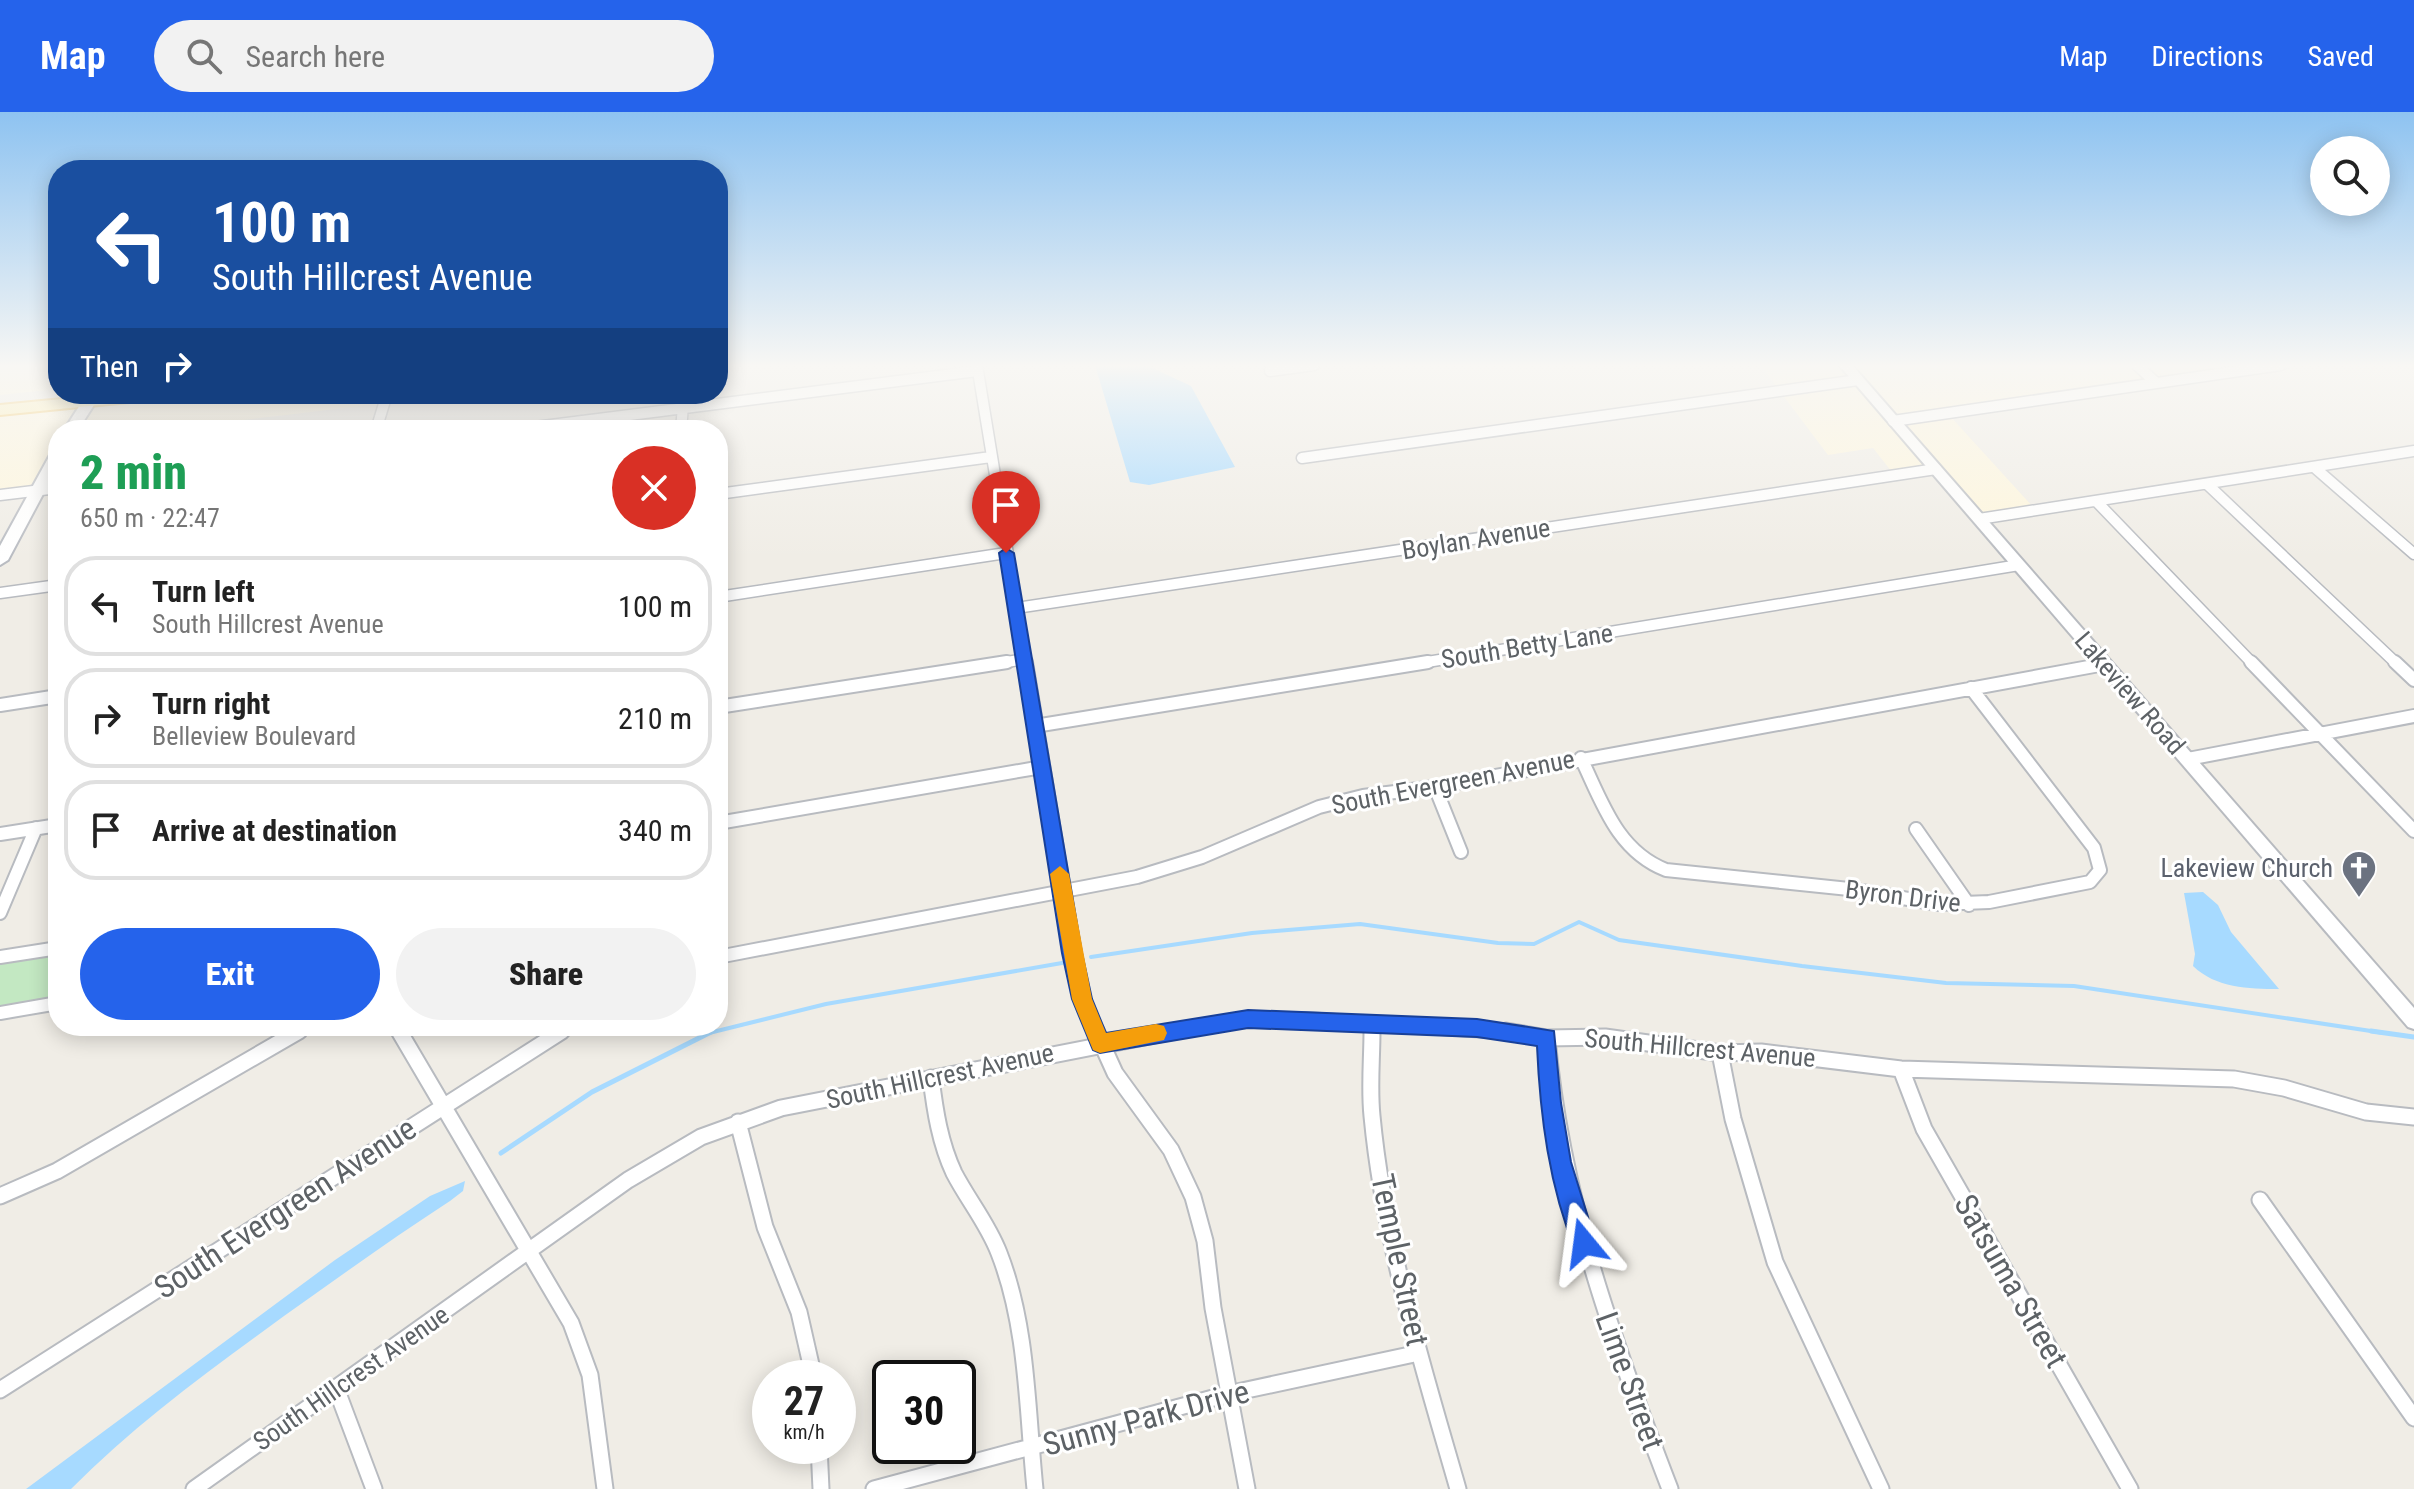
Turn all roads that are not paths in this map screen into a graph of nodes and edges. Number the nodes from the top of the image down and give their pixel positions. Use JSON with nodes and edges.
{"nodes":[{"id":1,"x":987,"y":429,"type":"edge"},
{"id":2,"x":1507,"y":429,"type":"edge"},
{"id":3,"x":1900,"y":429,"type":"edge"},
{"id":4,"x":2414,"y":451,"type":"edge"},
{"id":5,"x":991,"y":457,"type":"junction"},
{"id":6,"x":1302,"y":458,"type":"dead end"},
{"id":7,"x":2314,"y":467,"type":"junction"},
{"id":8,"x":1936,"y":469,"type":"junction"},
{"id":9,"x":48,"y":472,"type":"edge"},
{"id":10,"x":2207,"y":484,"type":"junction"},
{"id":11,"x":48,"y":490,"type":"edge"},
{"id":12,"x":38,"y":491,"type":"junction"},
{"id":13,"x":728,"y":493,"type":"edge"},
{"id":14,"x":0,"y":495,"type":"edge"},
{"id":15,"x":2096,"y":501,"type":"junction"},
{"id":16,"x":1979,"y":519,"type":"junction"},
{"id":17,"x":1006,"y":553,"type":"junction"},
{"id":18,"x":2414,"y":554,"type":"edge"},
{"id":19,"x":0,"y":560,"type":"edge"},
{"id":20,"x":2019,"y":565,"type":"junction"},
{"id":21,"x":48,"y":586,"type":"edge"},
{"id":22,"x":0,"y":593,"type":"edge"},
{"id":23,"x":728,"y":595,"type":"edge"},
{"id":24,"x":1016,"y":608,"type":"junction"},
{"id":25,"x":1025,"y":659,"type":"junction"},
{"id":26,"x":2105,"y":664,"type":"junction"},
{"id":27,"x":2414,"y":680,"type":"edge"},
{"id":28,"x":1971,"y":688,"type":"junction"},
{"id":29,"x":48,"y":698,"type":"edge"},
{"id":30,"x":0,"y":705,"type":"edge"},
{"id":31,"x":728,"y":705,"type":"edge"},
{"id":32,"x":2414,"y":716,"type":"edge"},
{"id":33,"x":1035,"y":726,"type":"junction"},
{"id":34,"x":2320,"y":734,"type":"junction"},
{"id":35,"x":1581,"y":758,"type":"junction"},
{"id":36,"x":2188,"y":759,"type":"junction"},
{"id":37,"x":1042,"y":767,"type":"junction"},
{"id":38,"x":1435,"y":787,"type":"junction"},
{"id":39,"x":728,"y":821,"type":"edge"},
{"id":40,"x":48,"y":826,"type":"edge"},
{"id":41,"x":36,"y":828,"type":"junction"},
{"id":42,"x":1916,"y":829,"type":"dead end"},
{"id":43,"x":2414,"y":831,"type":"edge"},
{"id":44,"x":0,"y":834,"type":"edge"},
{"id":45,"x":1461,"y":852,"type":"dead end"},
{"id":46,"x":1063,"y":891,"type":"junction"},
{"id":47,"x":1969,"y":905,"type":"junction"},
{"id":48,"x":0,"y":913,"type":"edge"},
{"id":49,"x":48,"y":950,"type":"edge"},
{"id":50,"x":728,"y":955,"type":"edge"},
{"id":51,"x":0,"y":957,"type":"edge"},
{"id":52,"x":48,"y":1005,"type":"edge"},
{"id":53,"x":0,"y":1013,"type":"edge"},
{"id":54,"x":2414,"y":1021,"type":"edge"},
{"id":55,"x":1372,"y":1026,"type":"junction"},
{"id":56,"x":290,"y":1036,"type":"edge"},
{"id":57,"x":402,"y":1036,"type":"edge"},
{"id":58,"x":553,"y":1036,"type":"edge"},
{"id":59,"x":1547,"y":1038,"type":"junction"},
{"id":60,"x":1100,"y":1043,"type":"junction"},
{"id":61,"x":1720,"y":1053,"type":"junction"},
{"id":62,"x":1901,"y":1069,"type":"junction"},
{"id":63,"x":931,"y":1078,"type":"junction"},
{"id":64,"x":443,"y":1107,"type":"junction"},
{"id":65,"x":2414,"y":1117,"type":"edge"},
{"id":66,"x":738,"y":1122,"type":"junction"},
{"id":67,"x":0,"y":1196,"type":"edge"},
{"id":68,"x":2260,"y":1200,"type":"dead end"},
{"id":69,"x":530,"y":1251,"type":"junction"},
{"id":70,"x":1419,"y":1353,"type":"junction"},
{"id":71,"x":810,"y":1360,"type":"edge"},
{"id":72,"x":336,"y":1388,"type":"junction"},
{"id":73,"x":0,"y":1390,"type":"edge"},
{"id":74,"x":1228,"y":1394,"type":"junction"},
{"id":75,"x":2414,"y":1418,"type":"edge"},
{"id":76,"x":1031,"y":1450,"type":"junction"},
{"id":77,"x":820,"y":1464,"type":"edge"},
{"id":78,"x":194,"y":1489,"type":"edge"},
{"id":79,"x":374,"y":1489,"type":"edge"},
{"id":80,"x":605,"y":1489,"type":"edge"},
{"id":81,"x":821,"y":1489,"type":"edge"},
{"id":82,"x":874,"y":1489,"type":"edge"},
{"id":83,"x":1035,"y":1489,"type":"edge"},
{"id":84,"x":1247,"y":1489,"type":"edge"},
{"id":85,"x":1458,"y":1489,"type":"edge"},
{"id":86,"x":1670,"y":1489,"type":"edge"},
{"id":87,"x":1881,"y":1489,"type":"edge"},
{"id":88,"x":2130,"y":1489,"type":"edge"}],
"edges":[{"from":1,"to":5,"type":"street"},
{"from":2,"to":6,"type":"street"},
{"from":3,"to":8,"type":"street","name":"Lakeview Road"},
{"from":4,"to":7,"type":"street"},
{"from":5,"to":13,"type":"street"},
{"from":5,"to":17,"type":"street"},
{"from":7,"to":10,"type":"street"},
{"from":7,"to":18,"type":"street"},
{"from":8,"to":16,"type":"street","name":"Lakeview Road"},
{"from":8,"to":24,"type":"street","name":"Boylan Avenue"},
{"from":9,"to":12,"type":"main road"},
{"from":10,"to":15,"type":"street"},
{"from":10,"to":27,"type":"street"},
{"from":11,"to":12,"type":"street"},
{"from":12,"to":14,"type":"street"},
{"from":12,"to":19,"type":"main road"},
{"from":15,"to":16,"type":"street"},
{"from":15,"to":34,"type":"street"},
{"from":16,"to":20,"type":"street","name":"Lakeview Road"},
{"from":17,"to":23,"type":"street"},
{"from":17,"to":24,"type":"street"},
{"from":20,"to":26,"type":"street","name":"Lakeview Road"},
{"from":20,"to":33,"type":"street","name":"South Betty Lane"},
{"from":21,"to":22,"type":"street"},
{"from":24,"to":25,"type":"street"},
{"from":25,"to":31,"type":"street"},
{"from":25,"to":33,"type":"street"},
{"from":26,"to":28,"type":"street","name":"South Evergreen Avenue"},
{"from":26,"to":36,"type":"street","name":"Lakeview Road"},
{"from":28,"to":35,"type":"street","name":"South Evergreen Avenue"},
{"from":28,"to":47,"type":"street","name":"Byron Drive"},
{"from":29,"to":30,"type":"street"},
{"from":32,"to":34,"type":"street"},
{"from":33,"to":37,"type":"street"},
{"from":34,"to":36,"type":"street"},
{"from":34,"to":43,"type":"street"},
{"from":35,"to":38,"type":"street","name":"South Evergreen Avenue"},
{"from":35,"to":47,"type":"street","name":"Byron Drive"},
{"from":36,"to":54,"type":"street","name":"Lakeview Road"},
{"from":37,"to":39,"type":"street"},
{"from":37,"to":46,"type":"street"},
{"from":38,"to":45,"type":"street"},
{"from":38,"to":46,"type":"street","name":"South Evergreen Avenue"},
{"from":40,"to":41,"type":"street"},
{"from":41,"to":44,"type":"street"},
{"from":41,"to":48,"type":"street"},
{"from":42,"to":47,"type":"street"},
{"from":46,"to":50,"type":"street","name":"South Evergreen Avenue"},
{"from":46,"to":60,"type":"street"},
{"from":49,"to":51,"type":"street"},
{"from":52,"to":53,"type":"street"},
{"from":55,"to":59,"type":"street","name":"South Hillcrest Avenue"},
{"from":55,"to":60,"type":"street","name":"South Hillcrest Avenue"},
{"from":55,"to":70,"type":"street","name":"Temple Street"},
{"from":56,"to":67,"type":"street"},
{"from":57,"to":64,"type":"street"},
{"from":58,"to":64,"type":"street","name":"South Evergreen Avenue"},
{"from":59,"to":61,"type":"street","name":"South Hillcrest Avenue"},
{"from":59,"to":86,"type":"street","name":"Lime Street"},
{"from":60,"to":63,"type":"street","name":"South Hillcrest Avenue"},
{"from":60,"to":74,"type":"street"},
{"from":61,"to":62,"type":"street","name":"South Hillcrest Avenue"},
{"from":61,"to":87,"type":"street"},
{"from":62,"to":65,"type":"street","name":"South Hillcrest Avenue"},
{"from":62,"to":88,"type":"street","name":"Satsuma Street"},
{"from":63,"to":66,"type":"street","name":"South Hillcrest Avenue"},
{"from":63,"to":76,"type":"street"},
{"from":64,"to":69,"type":"street"},
{"from":64,"to":73,"type":"street","name":"South Evergreen Avenue"},
{"from":66,"to":69,"type":"street","name":"South Hillcrest Avenue"},
{"from":66,"to":71,"type":"street"},
{"from":68,"to":75,"type":"street"},
{"from":69,"to":72,"type":"street","name":"South Hillcrest Avenue"},
{"from":69,"to":80,"type":"street"},
{"from":70,"to":74,"type":"street","name":"Sunny Park Drive"},
{"from":70,"to":85,"type":"street","name":"Temple Street"},
{"from":72,"to":78,"type":"street","name":"South Hillcrest Avenue"},
{"from":72,"to":79,"type":"street"},
{"from":74,"to":76,"type":"street","name":"Sunny Park Drive"},
{"from":74,"to":84,"type":"street"},
{"from":76,"to":82,"type":"street","name":"Sunny Park Drive"},
{"from":76,"to":83,"type":"street"},
{"from":77,"to":81,"type":"street"}]}
